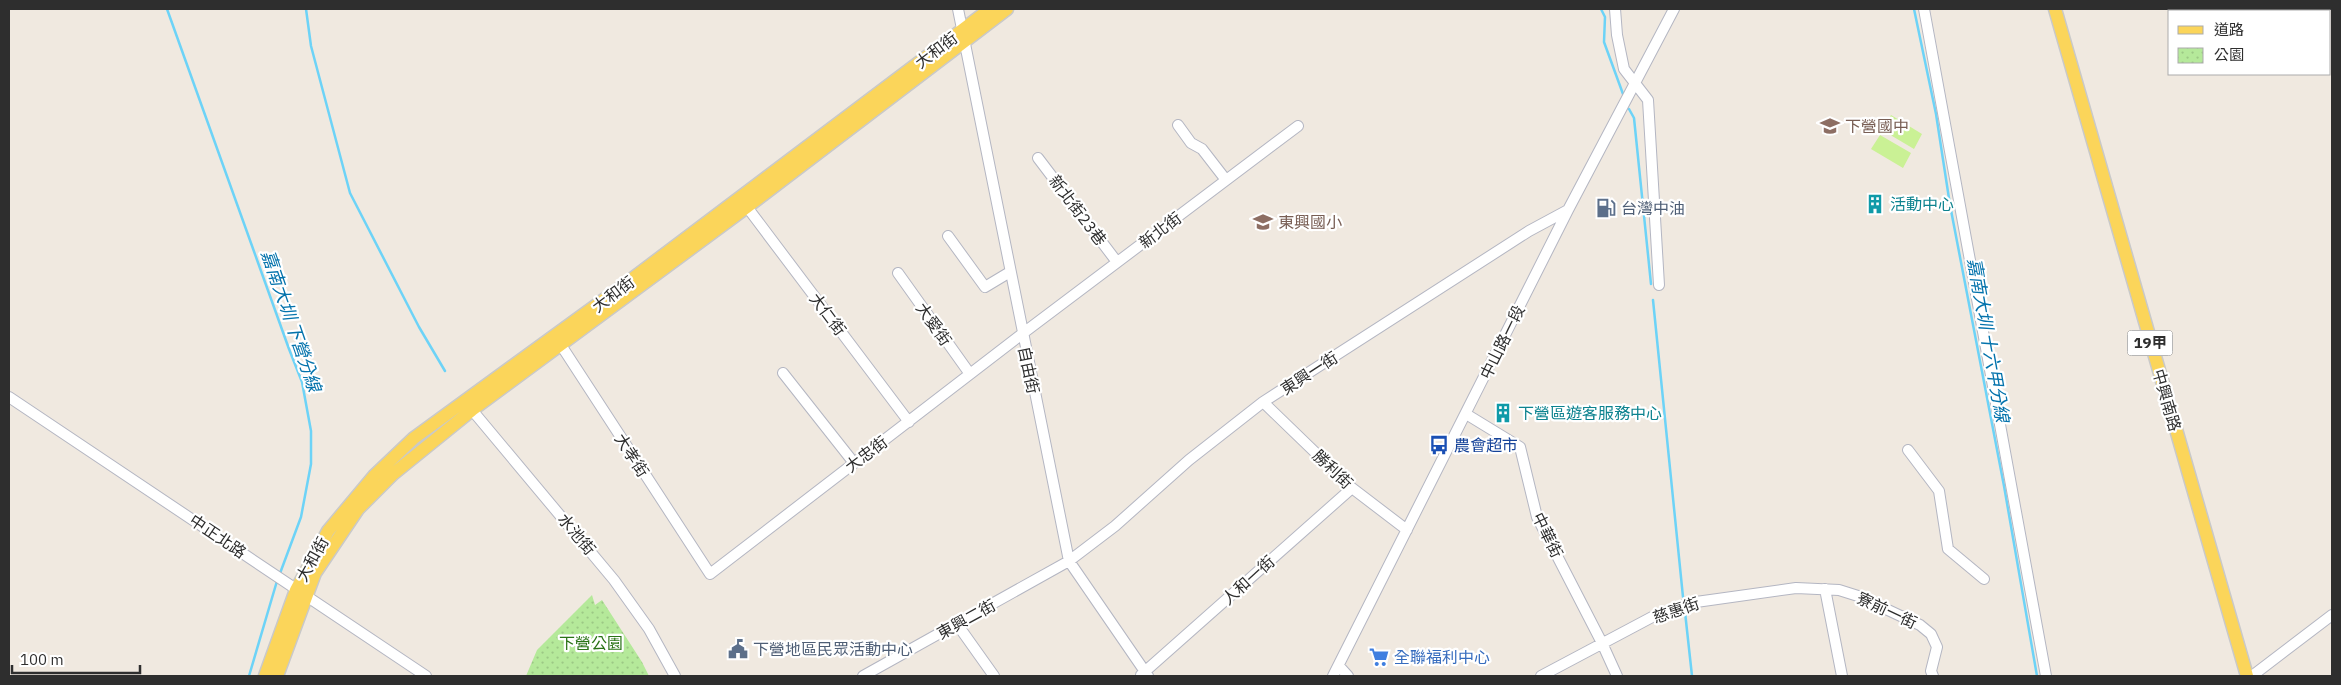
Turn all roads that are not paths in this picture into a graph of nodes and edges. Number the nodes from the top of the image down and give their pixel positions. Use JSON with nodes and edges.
{"nodes":[{"id":1,"x":958,"y":9,"type":"edge"},
{"id":2,"x":990,"y":9,"type":"edge"},
{"id":3,"x":1007,"y":9,"type":"edge"},
{"id":4,"x":1616,"y":9,"type":"edge"},
{"id":5,"x":1674,"y":9,"type":"edge"},
{"id":6,"x":1924,"y":9,"type":"edge"},
{"id":7,"x":2055,"y":9,"type":"edge"},
{"id":8,"x":964,"y":35,"type":"junction"},
{"id":9,"x":1636,"y":83,"type":"junction"},
{"id":10,"x":1178,"y":125,"type":"dead end"},
{"id":11,"x":1298,"y":126,"type":"dead end"},
{"id":12,"x":1038,"y":158,"type":"dead end"},
{"id":13,"x":1226,"y":180,"type":"junction"},
{"id":14,"x":747,"y":207,"type":"junction"},
{"id":15,"x":1568,"y":210,"type":"junction"},
{"id":16,"x":948,"y":236,"type":"dead end"},
{"id":17,"x":1117,"y":262,"type":"junction"},
{"id":18,"x":1010,"y":272,"type":"junction"},
{"id":19,"x":898,"y":273,"type":"dead end"},
{"id":20,"x":1660,"y":284,"type":"dead end"},
{"id":21,"x":1022,"y":334,"type":"junction"},
{"id":22,"x":558,"y":341,"type":"junction"},
{"id":23,"x":784,"y":373,"type":"dead end"},
{"id":24,"x":970,"y":374,"type":"junction"},
{"id":25,"x":9,"y":396,"type":"edge"},
{"id":26,"x":1263,"y":402,"type":"junction"},
{"id":27,"x":470,"y":405,"type":"junction"},
{"id":28,"x":1466,"y":414,"type":"junction"},
{"id":29,"x":909,"y":422,"type":"junction"},
{"id":30,"x":1908,"y":450,"type":"dead end"},
{"id":31,"x":854,"y":464,"type":"junction"},
{"id":32,"x":1352,"y":488,"type":"junction"},
{"id":33,"x":1408,"y":530,"type":"junction"},
{"id":34,"x":1069,"y":561,"type":"junction"},
{"id":35,"x":710,"y":574,"type":"joint"},
{"id":36,"x":1984,"y":579,"type":"dead end"},
{"id":37,"x":296,"y":589,"type":"junction"},
{"id":38,"x":1825,"y":589,"type":"junction"},
{"id":39,"x":2332,"y":615,"type":"edge"},
{"id":40,"x":957,"y":624,"type":"junction"},
{"id":41,"x":1602,"y":643,"type":"junction"},
{"id":42,"x":1339,"y":666,"type":"junction"},
{"id":43,"x":1144,"y":675,"type":"edge"},
{"id":44,"x":264,"y":676,"type":"edge"},
{"id":45,"x":277,"y":676,"type":"edge"},
{"id":46,"x":426,"y":676,"type":"edge"},
{"id":47,"x":675,"y":676,"type":"edge"},
{"id":48,"x":863,"y":676,"type":"edge"},
{"id":49,"x":994,"y":676,"type":"edge"},
{"id":50,"x":1333,"y":676,"type":"edge"},
{"id":51,"x":1348,"y":676,"type":"edge"},
{"id":52,"x":1541,"y":676,"type":"edge"},
{"id":53,"x":1617,"y":676,"type":"edge"},
{"id":54,"x":1842,"y":676,"type":"edge"},
{"id":55,"x":1933,"y":676,"type":"edge"},
{"id":56,"x":2046,"y":676,"type":"edge"},
{"id":57,"x":2247,"y":676,"type":"edge"},
{"id":58,"x":2252,"y":676,"type":"edge"}],
"edges":[{"from":1,"to":8,"type":"street","name":"自由街"},
{"from":2,"to":8,"type":"main road"},
{"from":3,"to":8,"type":"main road"},
{"from":4,"to":9,"type":"street"},
{"from":5,"to":9,"type":"street","name":"中山路一段"},
{"from":6,"to":56,"type":"street"},
{"from":7,"to":57,"type":"main road","name":"中興南路","number":"19甲"},
{"from":8,"to":14,"type":"main road","name":"大和街"},
{"from":8,"to":18,"type":"street","name":"自由街"},
{"from":8,"to":22,"type":"main road","name":"大和街"},
{"from":9,"to":15,"type":"street","name":"中山路一段"},
{"from":9,"to":20,"type":"street"},
{"from":10,"to":13,"type":"street"},
{"from":11,"to":13,"type":"street","name":"新北街"},
{"from":12,"to":17,"type":"street","name":"新北街23巷"},
{"from":13,"to":17,"type":"street","name":"新北街"},
{"from":14,"to":22,"type":"main road","name":"大和街"},
{"from":14,"to":29,"type":"street","name":"大仁街"},
{"from":15,"to":26,"type":"street","name":"東興一街"},
{"from":15,"to":28,"type":"street","name":"中山路一段"},
{"from":16,"to":18,"type":"street"},
{"from":17,"to":21,"type":"street","name":"新北街"},
{"from":18,"to":21,"type":"street","name":"自由街"},
{"from":19,"to":24,"type":"street","name":"大愛街"},
{"from":21,"to":24,"type":"street","name":"大忠街"},
{"from":21,"to":34,"type":"street","name":"自由街"},
{"from":22,"to":27,"type":"main road","name":"大和街"},
{"from":22,"to":35,"type":"street","name":"大孝街"},
{"from":23,"to":31,"type":"street"},
{"from":24,"to":29,"type":"street","name":"大忠街"},
{"from":25,"to":37,"type":"street","name":"中正北路"},
{"from":26,"to":32,"type":"street","name":"勝利街"},
{"from":26,"to":34,"type":"street","name":"東興一街"},
{"from":27,"to":37,"type":"main road","name":"大和街"},
{"from":27,"to":47,"type":"street","name":"水池街"},
{"from":28,"to":33,"type":"street","name":"中山路一段"},
{"from":28,"to":41,"type":"street","name":"中華街"},
{"from":29,"to":31,"type":"street","name":"大忠街"},
{"from":30,"to":36,"type":"street"},
{"from":31,"to":35,"type":"street","name":"大忠街"},
{"from":32,"to":33,"type":"street","name":"勝利街"},
{"from":32,"to":43,"type":"street","name":"人和一街"},
{"from":33,"to":42,"type":"street","name":"中山路一段"},
{"from":34,"to":40,"type":"street","name":"東興二街"},
{"from":34,"to":43,"type":"street","name":"自由街"},
{"from":37,"to":44,"type":"main road"},
{"from":37,"to":45,"type":"main road"},
{"from":37,"to":46,"type":"street","name":"中正北路"},
{"from":38,"to":41,"type":"street","name":"慈惠街"},
{"from":38,"to":54,"type":"street"},
{"from":38,"to":55,"type":"street","name":"寮前一街"},
{"from":39,"to":58,"type":"street"},
{"from":40,"to":48,"type":"street","name":"東興二街"},
{"from":40,"to":49,"type":"street"},
{"from":41,"to":52,"type":"street","name":"慈惠街"},
{"from":41,"to":53,"type":"street","name":"中華街"},
{"from":42,"to":50,"type":"street","name":"中山路一段"},
{"from":42,"to":51,"type":"street"}]}
